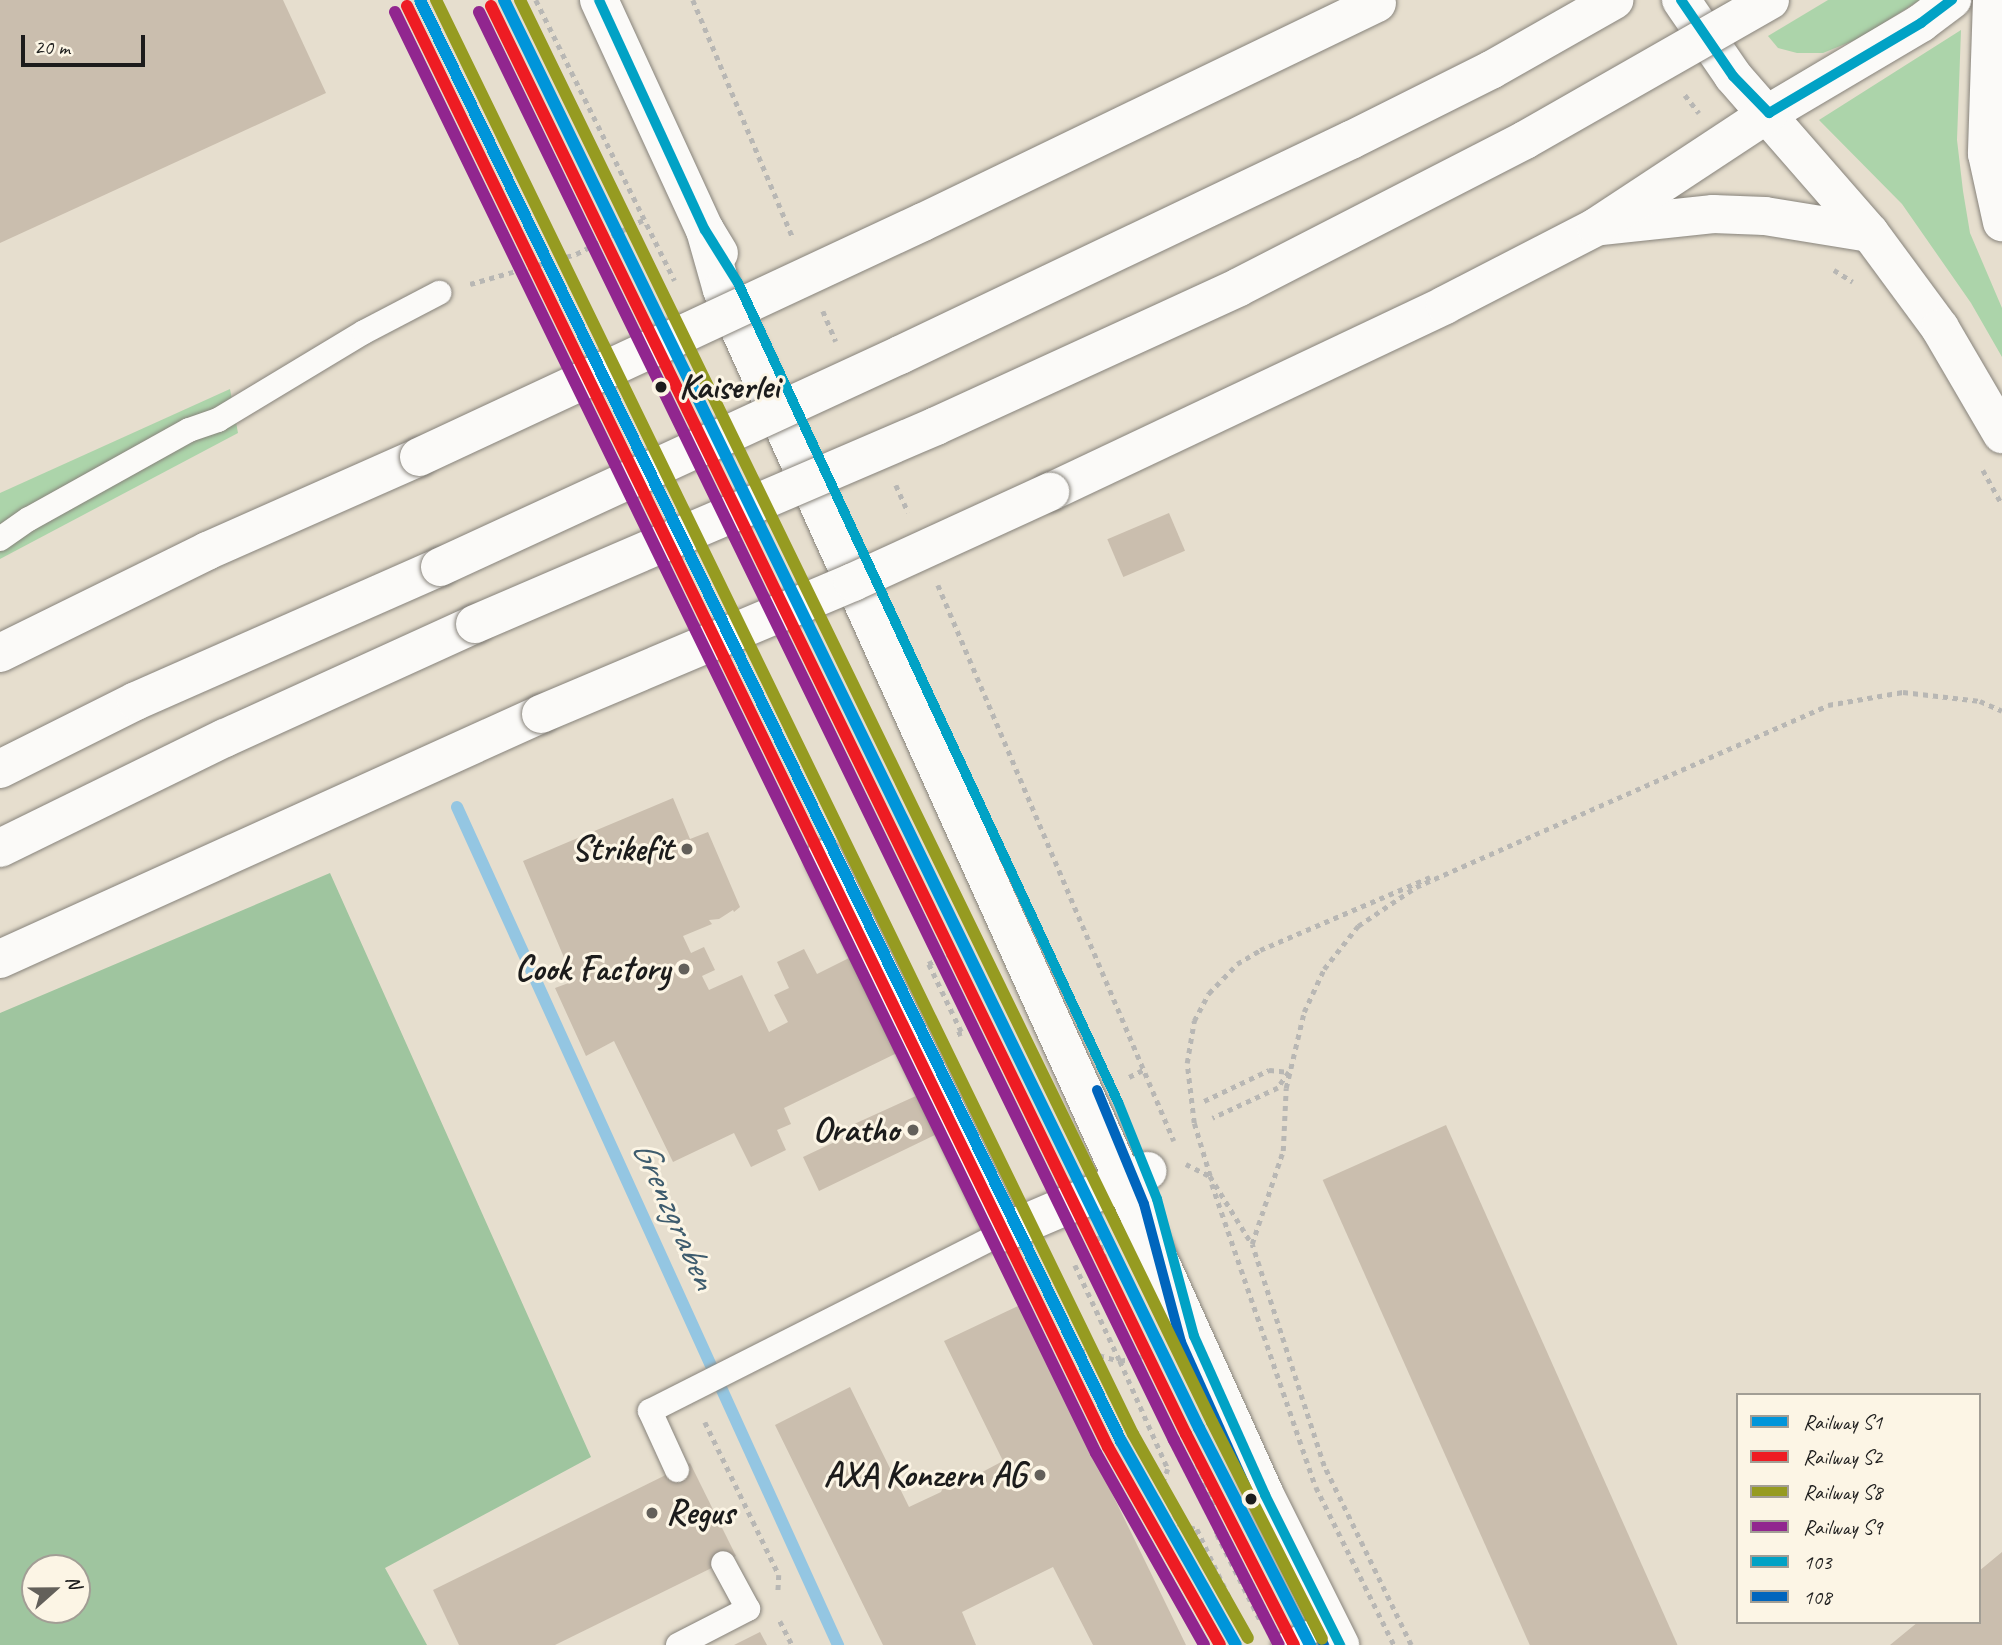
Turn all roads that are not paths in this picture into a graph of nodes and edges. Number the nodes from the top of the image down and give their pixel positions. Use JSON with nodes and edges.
{"nodes":[{"id":1,"x":599,"y":0,"type":"edge"},
{"id":2,"x":1614,"y":0,"type":"edge"},
{"id":3,"x":1681,"y":0,"type":"edge"},
{"id":4,"x":1770,"y":0,"type":"edge"},
{"id":5,"x":1952,"y":0,"type":"edge"},
{"id":6,"x":1992,"y":0,"type":"edge"},
{"id":7,"x":1380,"y":1,"type":"edge"},
{"id":8,"x":1769,"y":113,"type":"junction"},
{"id":9,"x":2002,"y":222,"type":"edge"},
{"id":10,"x":1596,"y":227,"type":"junction"},
{"id":11,"x":1870,"y":233,"type":"junction"},
{"id":12,"x":439,"y":293,"type":"road end"},
{"id":13,"x":2002,"y":434,"type":"edge"},
{"id":14,"x":0,"y":540,"type":"edge"},
{"id":15,"x":0,"y":653,"type":"edge"},
{"id":16,"x":0,"y":769,"type":"edge"},
{"id":17,"x":0,"y":848,"type":"edge"},
{"id":18,"x":824,"y":859,"type":"dead end"},
{"id":19,"x":0,"y":959,"type":"edge"},
{"id":20,"x":1150,"y":1167,"type":"junction"},
{"id":21,"x":1012,"y":1229,"type":"junction"},
{"id":22,"x":677,"y":1470,"type":"dead end"},
{"id":23,"x":723,"y":1563,"type":"dead end"},
{"id":24,"x":1334,"y":1634,"type":"edge"},
{"id":25,"x":1275,"y":1639,"type":"edge"},
{"id":26,"x":678,"y":1645,"type":"edge"}],
"edges":[{"from":1,"to":20,"type":"main road"},
{"from":2,"to":16,"type":"main road","bridge":true},
{"from":3,"to":8,"type":"main road"},
{"from":4,"to":17,"type":"main road","bridge":true},
{"from":5,"to":8,"type":"main road"},
{"from":6,"to":9,"type":"main road"},
{"from":7,"to":15,"type":"main road","bridge":true},
{"from":8,"to":10,"type":"main road"},
{"from":8,"to":11,"type":"main road"},
{"from":10,"to":11,"type":"main road"},
{"from":10,"to":19,"type":"main road","bridge":true},
{"from":11,"to":13,"type":"main road"},
{"from":12,"to":14,"type":"lane"},
{"from":18,"to":21,"type":"main road"},
{"from":20,"to":21,"type":"main road"},
{"from":20,"to":24,"type":"main road"},
{"from":21,"to":22,"type":"lane"},
{"from":23,"to":26,"type":"lane"},
{"from":24,"to":25,"type":"lane"}]}
